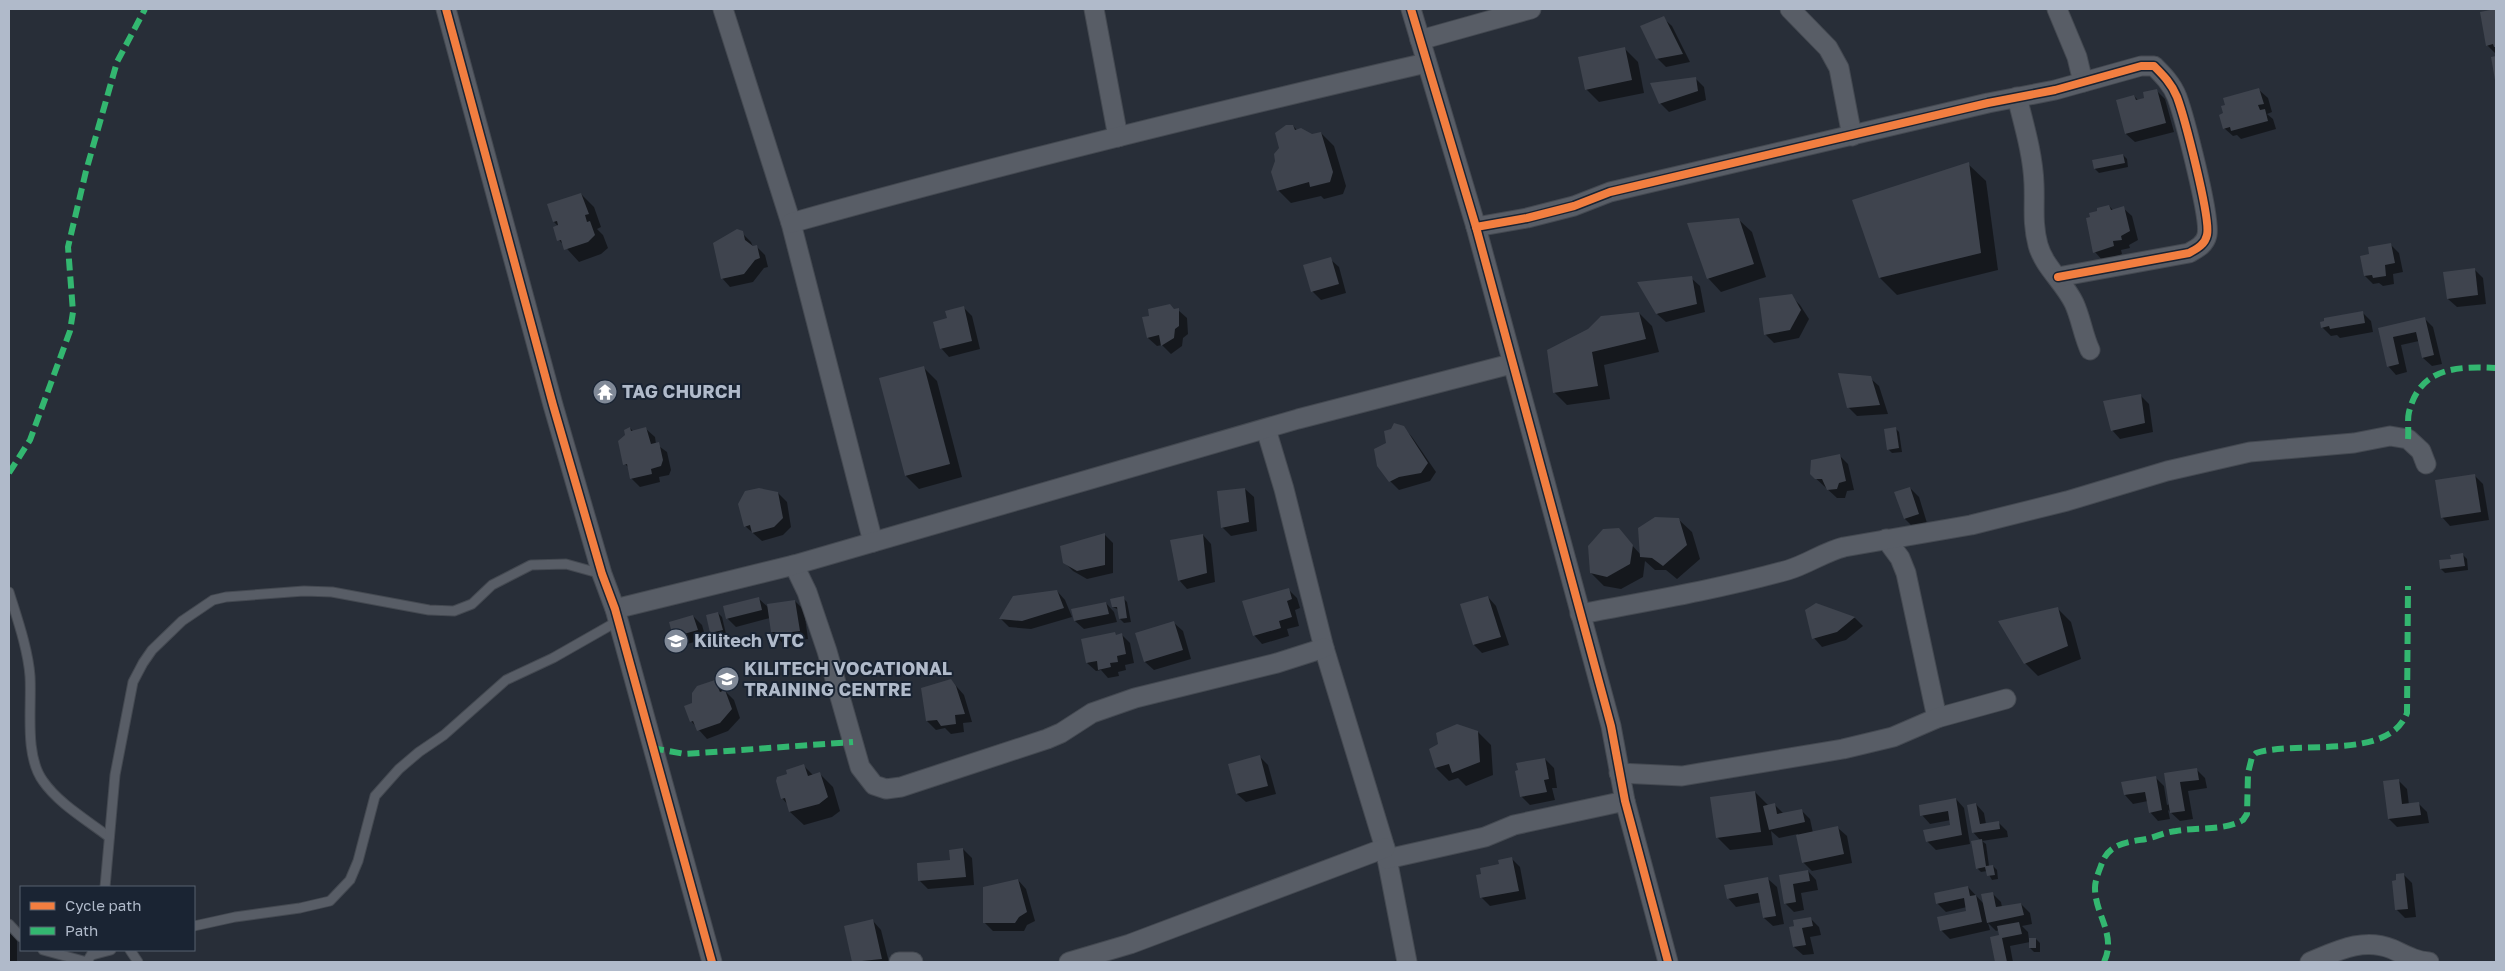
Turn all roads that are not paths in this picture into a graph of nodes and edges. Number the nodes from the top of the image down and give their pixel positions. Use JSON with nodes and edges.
{"nodes":[{"id":1,"x":446,"y":9,"type":"edge"},
{"id":2,"x":724,"y":9,"type":"edge"},
{"id":3,"x":1094,"y":9,"type":"edge"},
{"id":4,"x":1411,"y":9,"type":"edge"},
{"id":5,"x":1531,"y":9,"type":"edge"},
{"id":6,"x":1790,"y":9,"type":"edge"},
{"id":7,"x":2057,"y":9,"type":"edge"},
{"id":8,"x":1420,"y":40,"type":"junction"},
{"id":9,"x":1426,"y":63,"type":"junction"},
{"id":10,"x":2083,"y":82,"type":"junction"},
{"id":11,"x":2017,"y":97,"type":"junction"},
{"id":12,"x":1852,"y":136,"type":"junction"},
{"id":13,"x":1118,"y":137,"type":"junction"},
{"id":14,"x":791,"y":223,"type":"junction"},
{"id":15,"x":1476,"y":227,"type":"junction"},
{"id":16,"x":2058,"y":277,"type":"junction"},
{"id":17,"x":2090,"y":350,"type":"dead end"},
{"id":18,"x":1511,"y":364,"type":"junction"},
{"id":19,"x":1266,"y":429,"type":"junction"},
{"id":20,"x":2426,"y":464,"type":"dead end"},
{"id":21,"x":1886,"y":539,"type":"junction"},
{"id":22,"x":873,"y":542,"type":"junction"},
{"id":23,"x":794,"y":565,"type":"junction"},
{"id":24,"x":602,"y":574,"type":"junction"},
{"id":25,"x":9,"y":592,"type":"edge"},
{"id":26,"x":1580,"y":614,"type":"junction"},
{"id":27,"x":616,"y":615,"type":"junction"},
{"id":28,"x":1324,"y":648,"type":"junction"},
{"id":29,"x":2006,"y":698,"type":"dead end"},
{"id":30,"x":1937,"y":718,"type":"junction"},
{"id":31,"x":1619,"y":773,"type":"junction"},
{"id":32,"x":1624,"y":801,"type":"junction"},
{"id":33,"x":109,"y":837,"type":"junction"},
{"id":34,"x":1386,"y":854,"type":"junction"},
{"id":35,"x":106,"y":886,"type":"edge"},
{"id":36,"x":9,"y":924,"type":"edge"},
{"id":37,"x":195,"y":926,"type":"edge"},
{"id":38,"x":20,"y":936,"type":"edge"},
{"id":39,"x":47,"y":951,"type":"edge"},
{"id":40,"x":131,"y":951,"type":"edge"},
{"id":41,"x":93,"y":952,"type":"edge"},
{"id":42,"x":138,"y":962,"type":"edge"},
{"id":43,"x":712,"y":962,"type":"edge"},
{"id":44,"x":899,"y":962,"type":"edge"},
{"id":45,"x":913,"y":962,"type":"edge"},
{"id":46,"x":1070,"y":962,"type":"edge"},
{"id":47,"x":1407,"y":962,"type":"edge"},
{"id":48,"x":1668,"y":962,"type":"edge"},
{"id":49,"x":2310,"y":962,"type":"edge"},
{"id":50,"x":2429,"y":962,"type":"edge"}],
"edges":[{"from":1,"to":24,"type":"street"},
{"from":2,"to":14,"type":"street"},
{"from":3,"to":13,"type":"street"},
{"from":4,"to":8,"type":"street"},
{"from":5,"to":8,"type":"street"},
{"from":6,"to":12,"type":"street"},
{"from":7,"to":10,"type":"street"},
{"from":8,"to":9,"type":"street"},
{"from":9,"to":13,"type":"street"},
{"from":9,"to":15,"type":"street"},
{"from":10,"to":11,"type":"street"},
{"from":10,"to":16,"type":"street"},
{"from":11,"to":12,"type":"street"},
{"from":11,"to":16,"type":"street"},
{"from":12,"to":15,"type":"street"},
{"from":13,"to":14,"type":"street"},
{"from":14,"to":22,"type":"street"},
{"from":15,"to":18,"type":"street"},
{"from":16,"to":17,"type":"street"},
{"from":18,"to":19,"type":"street"},
{"from":18,"to":26,"type":"street"},
{"from":19,"to":22,"type":"street"},
{"from":19,"to":28,"type":"street"},
{"from":20,"to":21,"type":"street"},
{"from":21,"to":26,"type":"street"},
{"from":21,"to":30,"type":"street"},
{"from":22,"to":23,"type":"street"},
{"from":23,"to":27,"type":"street"},
{"from":23,"to":28,"type":"street"},
{"from":24,"to":27,"type":"street"},
{"from":24,"to":33,"type":"lane"},
{"from":25,"to":33,"type":"lane"},
{"from":26,"to":31,"type":"street"},
{"from":27,"to":37,"type":"lane"},
{"from":27,"to":43,"type":"street"},
{"from":28,"to":34,"type":"street"},
{"from":29,"to":30,"type":"street"},
{"from":30,"to":31,"type":"street"},
{"from":31,"to":32,"type":"street"},
{"from":32,"to":34,"type":"street"},
{"from":32,"to":48,"type":"street"},
{"from":33,"to":35,"type":"lane"},
{"from":34,"to":46,"type":"street"},
{"from":34,"to":47,"type":"street"},
{"from":36,"to":38,"type":"lane"},
{"from":39,"to":41,"type":"lane"},
{"from":40,"to":42,"type":"lane"},
{"from":44,"to":45,"type":"street"},
{"from":49,"to":50,"type":"street"}]}
